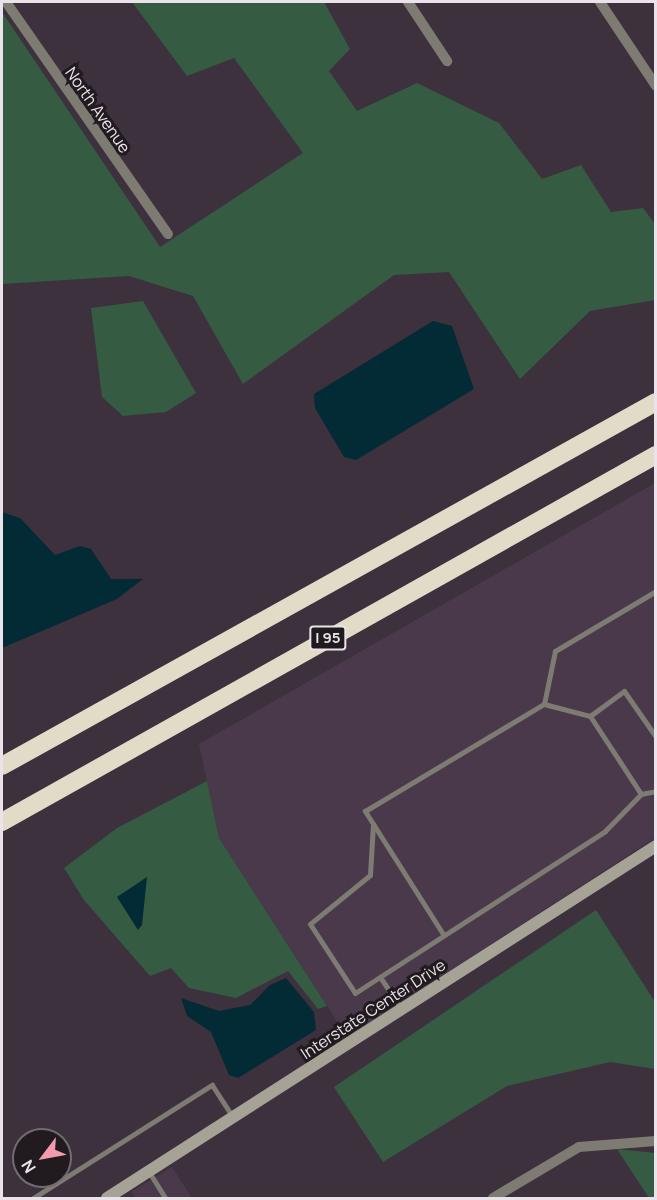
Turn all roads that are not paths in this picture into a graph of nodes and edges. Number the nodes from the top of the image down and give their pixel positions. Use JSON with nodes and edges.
{"nodes":[{"id":1,"x":6,"y":2,"type":"edge"},
{"id":2,"x":408,"y":2,"type":"edge"},
{"id":3,"x":600,"y":2,"type":"edge"},
{"id":4,"x":447,"y":61,"type":"dead end"},
{"id":5,"x":656,"y":86,"type":"edge"},
{"id":6,"x":168,"y":234,"type":"dead end"},
{"id":7,"x":656,"y":402,"type":"edge"},
{"id":8,"x":656,"y":455,"type":"edge"},
{"id":9,"x":656,"y":591,"type":"edge"},
{"id":10,"x":544,"y":704,"type":"junction"},
{"id":11,"x":590,"y":716,"type":"junction"},
{"id":12,"x":656,"y":737,"type":"edge"},
{"id":13,"x":2,"y":766,"type":"edge"},
{"id":14,"x":656,"y":791,"type":"edge"},
{"id":15,"x":641,"y":794,"type":"junction"},
{"id":16,"x":2,"y":822,"type":"edge"},
{"id":17,"x":373,"y":824,"type":"junction"},
{"id":18,"x":656,"y":846,"type":"edge"},
{"id":19,"x":443,"y":934,"type":"junction"},
{"id":20,"x":380,"y":976,"type":"junction"},
{"id":21,"x":402,"y":1010,"type":"junction"},
{"id":22,"x":233,"y":1118,"type":"junction"},
{"id":23,"x":656,"y":1141,"type":"edge"},
{"id":24,"x":148,"y":1172,"type":"junction"},
{"id":25,"x":33,"y":1198,"type":"edge"},
{"id":26,"x":107,"y":1198,"type":"edge"},
{"id":27,"x":165,"y":1198,"type":"edge"},
{"id":28,"x":493,"y":1198,"type":"edge"}],
"edges":[{"from":1,"to":6,"type":"street","name":"North Avenue"},
{"from":2,"to":4,"type":"street"},
{"from":3,"to":5,"type":"street"},
{"from":7,"to":13,"type":"highway"},
{"from":8,"to":16,"type":"highway","number":"I 95"},
{"from":9,"to":10,"type":"lane"},
{"from":10,"to":11,"type":"lane"},
{"from":10,"to":17,"type":"lane"},
{"from":11,"to":12,"type":"lane"},
{"from":11,"to":15,"type":"lane"},
{"from":14,"to":15,"type":"lane"},
{"from":15,"to":19,"type":"lane"},
{"from":17,"to":19,"type":"lane"},
{"from":17,"to":20,"type":"lane"},
{"from":18,"to":21,"type":"street","name":"Interstate Center Drive"},
{"from":19,"to":20,"type":"lane"},
{"from":20,"to":21,"type":"lane"},
{"from":21,"to":22,"type":"street","name":"Interstate Center Drive"},
{"from":22,"to":24,"type":"street","name":"Interstate Center Drive"},
{"from":22,"to":25,"type":"lane"},
{"from":23,"to":28,"type":"street"},
{"from":24,"to":26,"type":"street","name":"Interstate Center Drive"},
{"from":24,"to":27,"type":"lane"}]}
